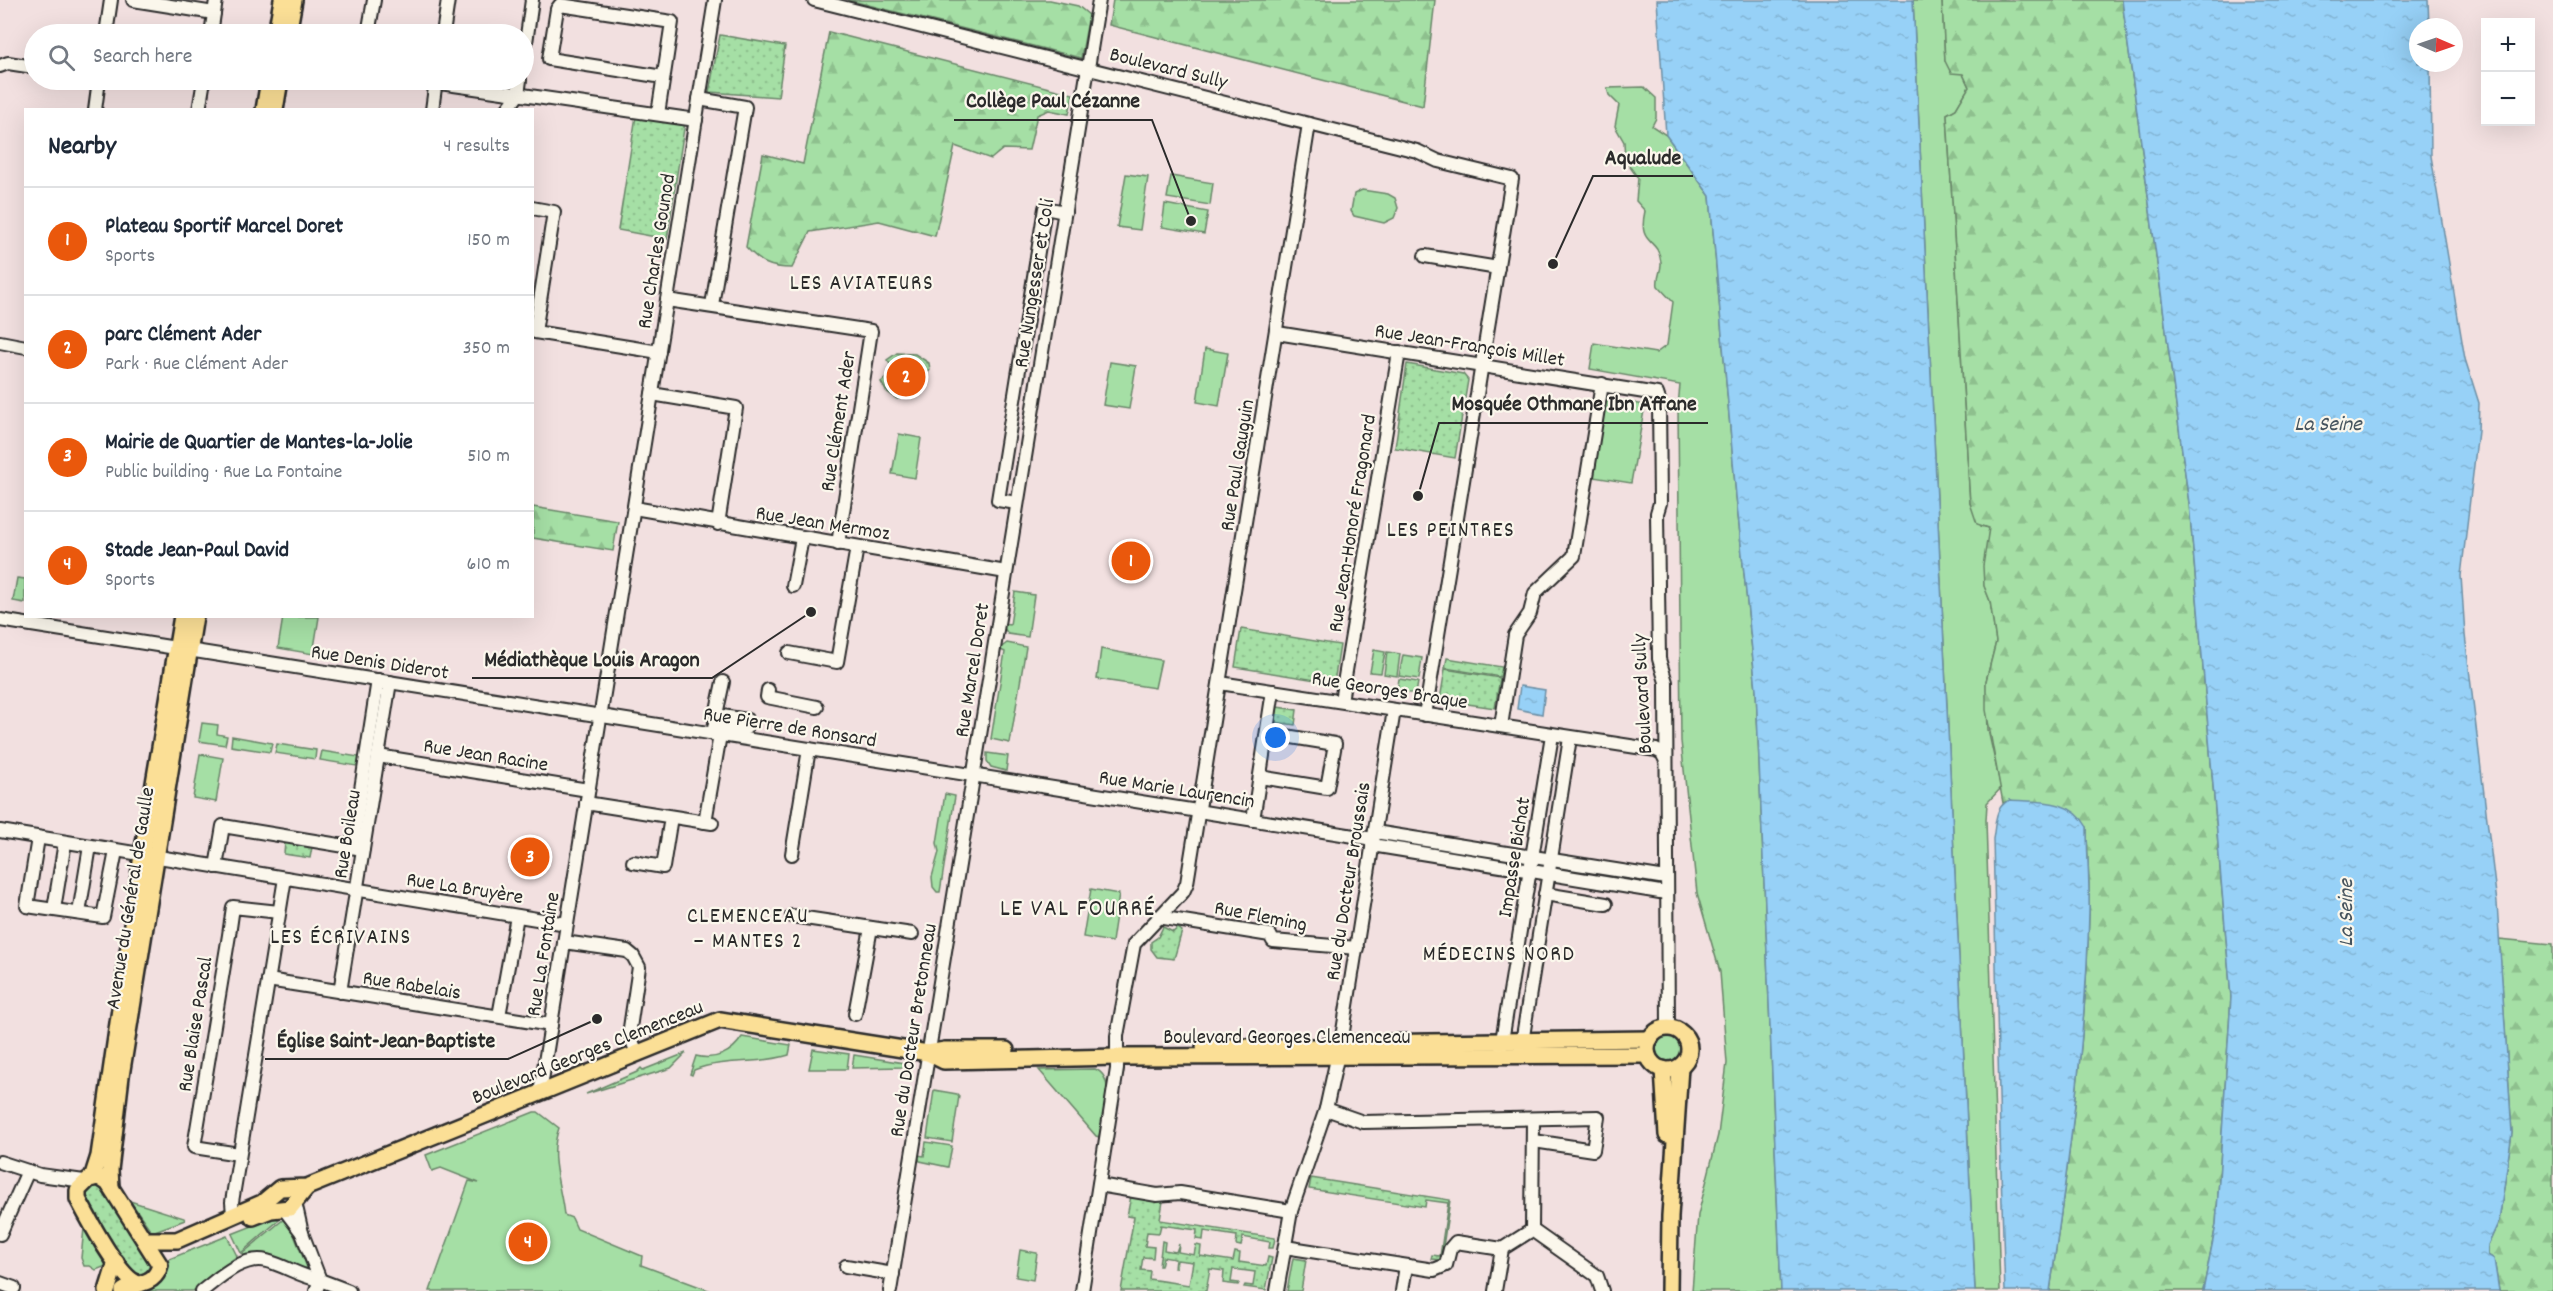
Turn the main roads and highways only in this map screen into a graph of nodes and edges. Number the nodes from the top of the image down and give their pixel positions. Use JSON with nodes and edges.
{"nodes":[{"id":1,"x":282,"y":0,"type":"edge"},
{"id":2,"x":294,"y":0,"type":"edge"},
{"id":3,"x":278,"y":24,"type":"edge"},
{"id":4,"x":290,"y":24,"type":"edge"},
{"id":5,"x":267,"y":90,"type":"edge"},
{"id":6,"x":278,"y":90,"type":"edge"},
{"id":7,"x":264,"y":108,"type":"edge"},
{"id":8,"x":275,"y":108,"type":"edge"},
{"id":9,"x":182,"y":618,"type":"edge"},
{"id":10,"x":194,"y":618,"type":"edge"},
{"id":11,"x":183,"y":649,"type":"junction"},
{"id":12,"x":1650,"y":1039,"type":"junction"},
{"id":13,"x":1521,"y":1049,"type":"junction"},
{"id":14,"x":1648,"y":1055,"type":"junction"},
{"id":15,"x":1680,"y":1067,"type":"junction"},
{"id":16,"x":1663,"y":1069,"type":"junction"},
{"id":17,"x":88,"y":1180,"type":"junction"},
{"id":18,"x":111,"y":1187,"type":"junction"},
{"id":19,"x":308,"y":1187,"type":"junction"},
{"id":20,"x":281,"y":1190,"type":"junction"},
{"id":21,"x":289,"y":1205,"type":"junction"},
{"id":22,"x":1670,"y":1216,"type":"junction"},
{"id":23,"x":199,"y":1231,"type":"junction"},
{"id":24,"x":146,"y":1240,"type":"junction"},
{"id":25,"x":177,"y":1240,"type":"junction"},
{"id":26,"x":116,"y":1262,"type":"junction"},
{"id":27,"x":160,"y":1265,"type":"junction"},
{"id":28,"x":130,"y":1287,"type":"edge"},
{"id":29,"x":107,"y":1291,"type":"edge"},
{"id":30,"x":1669,"y":1291,"type":"edge"}],
"edges":[{"from":1,"to":3,"type":"main road"},
{"from":2,"to":4,"type":"main road"},
{"from":5,"to":7,"type":"main road"},
{"from":6,"to":8,"type":"main road"},
{"from":9,"to":11,"type":"main road","name":"Avenue du Général de Gaulle"},
{"from":10,"to":11,"type":"main road","name":"Avenue du Général de Gaulle"},
{"from":11,"to":17,"type":"main road","name":"Avenue du Général de Gaulle"},
{"from":11,"to":18,"type":"main road","name":"Avenue du Général de Gaulle"},
{"from":12,"to":13,"type":"main road","name":"Boulevard Georges Clemenceau"},
{"from":12,"to":14,"type":"main road"},
{"from":12,"to":15,"type":"main road"},
{"from":13,"to":14,"type":"main road","name":"Boulevard Georges Clemenceau"},
{"from":13,"to":19,"type":"main road","name":"Boulevard Georges Clemenceau"},
{"from":14,"to":16,"type":"main road"},
{"from":15,"to":16,"type":"main road"},
{"from":15,"to":22,"type":"main road"},
{"from":16,"to":22,"type":"main road"},
{"from":17,"to":18,"type":"main road"},
{"from":17,"to":26,"type":"main road","name":"Avenue du Général de Gaulle"},
{"from":18,"to":24,"type":"main road"},
{"from":19,"to":20,"type":"main road","name":"Boulevard Georges Clemenceau"},
{"from":19,"to":21,"type":"main road","name":"Boulevard Georges Clemenceau"},
{"from":20,"to":21,"type":"main road"},
{"from":20,"to":23,"type":"main road"},
{"from":21,"to":23,"type":"main road"},
{"from":22,"to":30,"type":"main road"},
{"from":23,"to":25,"type":"main road"},
{"from":24,"to":25,"type":"main road"},
{"from":24,"to":27,"type":"main road"},
{"from":25,"to":27,"type":"main road"},
{"from":26,"to":28,"type":"main road"},
{"from":26,"to":29,"type":"main road"},
{"from":27,"to":28,"type":"main road"}]}
